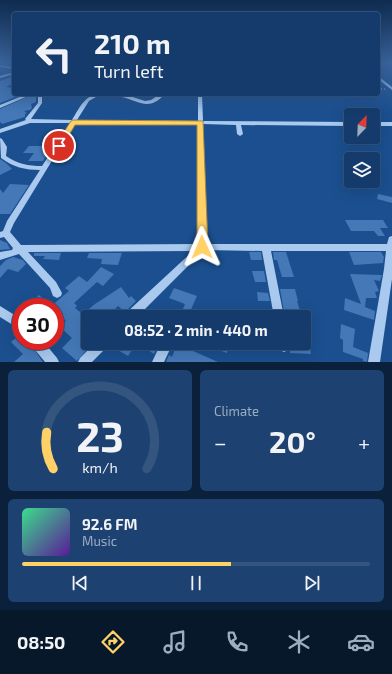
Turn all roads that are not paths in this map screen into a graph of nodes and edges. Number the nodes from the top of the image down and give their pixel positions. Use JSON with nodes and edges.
{"nodes":[{"id":1,"x":380,"y":79,"type":"edge"},
{"id":2,"x":392,"y":89,"type":"edge"},
{"id":3,"x":26,"y":96,"type":"edge"},
{"id":4,"x":40,"y":96,"type":"edge"},
{"id":5,"x":95,"y":96,"type":"edge"},
{"id":6,"x":122,"y":96,"type":"edge"},
{"id":7,"x":160,"y":96,"type":"edge"},
{"id":8,"x":200,"y":96,"type":"edge"},
{"id":9,"x":0,"y":106,"type":"edge"},
{"id":10,"x":30,"y":121,"type":"junction"},
{"id":11,"x":73,"y":122,"type":"junction"},
{"id":12,"x":200,"y":123,"type":"junction"},
{"id":13,"x":238,"y":123,"type":"junction"},
{"id":14,"x":344,"y":124,"type":"edge"},
{"id":15,"x":380,"y":124,"type":"edge"},
{"id":16,"x":392,"y":124,"type":"edge"},
{"id":17,"x":0,"y":131,"type":"edge"},
{"id":18,"x":240,"y":134,"type":"dead end"},
{"id":19,"x":0,"y":140,"type":"edge"},
{"id":20,"x":44,"y":168,"type":"junction"},
{"id":21,"x":3,"y":234,"type":"edge"},
{"id":22,"x":392,"y":243,"type":"edge"},
{"id":23,"x":202,"y":247,"type":"junction"},
{"id":24,"x":266,"y":247,"type":"junction"},
{"id":25,"x":19,"y":249,"type":"junction"},
{"id":26,"x":0,"y":256,"type":"edge"},
{"id":27,"x":57,"y":293,"type":"dead end"},
{"id":28,"x":137,"y":310,"type":"edge"},
{"id":29,"x":278,"y":310,"type":"edge"},
{"id":30,"x":0,"y":311,"type":"edge"},
{"id":31,"x":12,"y":318,"type":"edge"},
{"id":32,"x":43,"y":350,"type":"edge"},
{"id":33,"x":97,"y":350,"type":"edge"},
{"id":34,"x":164,"y":350,"type":"edge"},
{"id":35,"x":53,"y":362,"type":"edge"},
{"id":36,"x":84,"y":362,"type":"edge"},
{"id":37,"x":158,"y":362,"type":"edge"},
{"id":38,"x":374,"y":362,"type":"edge"}],
"edges":[{"from":1,"to":2,"type":"street"},
{"from":3,"to":9,"type":"street"},
{"from":4,"to":10,"type":"street"},
{"from":5,"to":11,"type":"street"},
{"from":6,"to":7,"type":"street"},
{"from":8,"to":12,"type":"street"},
{"from":10,"to":11,"type":"street"},
{"from":10,"to":17,"type":"street"},
{"from":11,"to":12,"type":"street"},
{"from":11,"to":20,"type":"street"},
{"from":12,"to":13,"type":"street"},
{"from":12,"to":23,"type":"street"},
{"from":13,"to":14,"type":"street"},
{"from":13,"to":18,"type":"street"},
{"from":15,"to":16,"type":"street"},
{"from":19,"to":20,"type":"street"},
{"from":20,"to":21,"type":"street"},
{"from":21,"to":25,"type":"street"},
{"from":22,"to":24,"type":"street"},
{"from":22,"to":38,"type":"street"},
{"from":23,"to":24,"type":"street"},
{"from":23,"to":25,"type":"street"},
{"from":23,"to":28,"type":"street"},
{"from":24,"to":29,"type":"street"},
{"from":25,"to":26,"type":"street"},
{"from":25,"to":27,"type":"street"},
{"from":30,"to":31,"type":"street"},
{"from":32,"to":35,"type":"street"},
{"from":33,"to":36,"type":"street"},
{"from":34,"to":37,"type":"street"}]}
